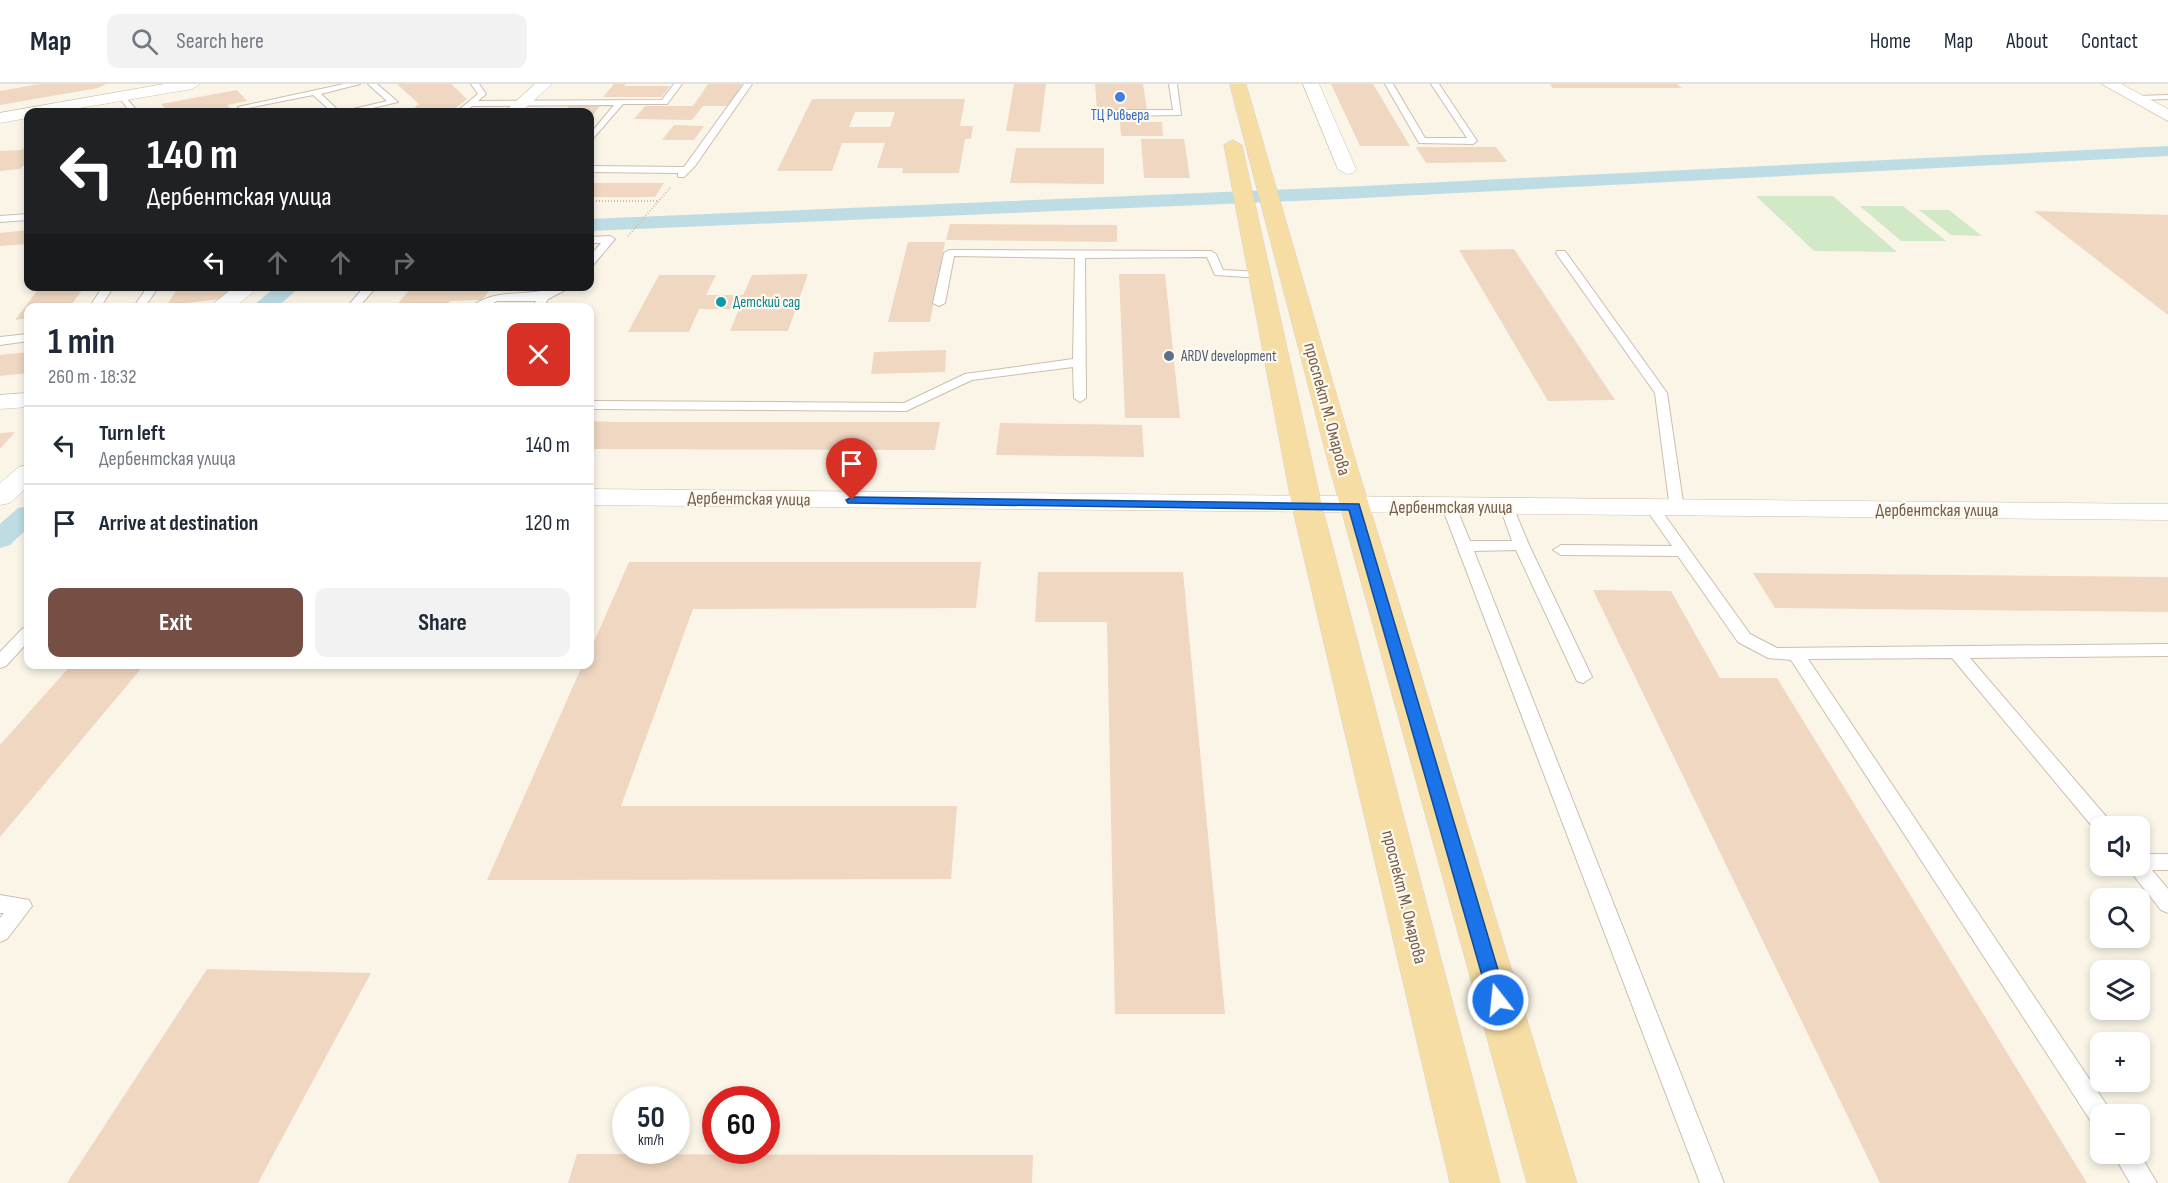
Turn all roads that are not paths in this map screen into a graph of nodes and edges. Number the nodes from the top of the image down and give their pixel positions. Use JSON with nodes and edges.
{"nodes":[{"id":1,"x":189,"y":84,"type":"edge"},
{"id":2,"x":356,"y":84,"type":"edge"},
{"id":3,"x":372,"y":84,"type":"edge"},
{"id":4,"x":475,"y":84,"type":"edge"},
{"id":5,"x":544,"y":84,"type":"edge"},
{"id":6,"x":678,"y":84,"type":"edge"},
{"id":7,"x":748,"y":84,"type":"edge"},
{"id":8,"x":1173,"y":84,"type":"edge"},
{"id":9,"x":1238,"y":84,"type":"edge"},
{"id":10,"x":1311,"y":84,"type":"edge"},
{"id":11,"x":1389,"y":84,"type":"edge"},
{"id":12,"x":1435,"y":84,"type":"edge"},
{"id":13,"x":2110,"y":84,"type":"edge"},
{"id":14,"x":314,"y":92,"type":"junction"},
{"id":15,"x":120,"y":96,"type":"junction"},
{"id":16,"x":2168,"y":97,"type":"edge"},
{"id":17,"x":2136,"y":98,"type":"junction"},
{"id":18,"x":394,"y":102,"type":"junction"},
{"id":19,"x":525,"y":102,"type":"junction"},
{"id":20,"x":621,"y":102,"type":"junction"},
{"id":21,"x":471,"y":104,"type":"junction"},
{"id":22,"x":56,"y":108,"type":"edge"},
{"id":23,"x":130,"y":108,"type":"edge"},
{"id":24,"x":243,"y":108,"type":"edge"},
{"id":25,"x":332,"y":108,"type":"edge"},
{"id":26,"x":365,"y":108,"type":"edge"},
{"id":27,"x":387,"y":108,"type":"edge"},
{"id":28,"x":466,"y":108,"type":"edge"},
{"id":29,"x":517,"y":108,"type":"edge"},
{"id":30,"x":1115,"y":113,"type":"dead end"},
{"id":31,"x":24,"y":114,"type":"edge"},
{"id":32,"x":2168,"y":116,"type":"edge"},
{"id":33,"x":0,"y":118,"type":"edge"},
{"id":34,"x":1229,"y":128,"type":"dead end"},
{"id":35,"x":594,"y":134,"type":"edge"},
{"id":36,"x":594,"y":169,"type":"edge"},
{"id":37,"x":1347,"y":169,"type":"dead end"},
{"id":38,"x":1256,"y":193,"type":"junction"},
{"id":39,"x":24,"y":217,"type":"edge"},
{"id":40,"x":0,"y":219,"type":"edge"},
{"id":41,"x":594,"y":240,"type":"edge"},
{"id":42,"x":1561,"y":253,"type":"dead end"},
{"id":43,"x":1080,"y":255,"type":"junction"},
{"id":44,"x":594,"y":257,"type":"edge"},
{"id":45,"x":1262,"y":275,"type":"junction"},
{"id":46,"x":243,"y":291,"type":"edge"},
{"id":47,"x":367,"y":291,"type":"edge"},
{"id":48,"x":560,"y":291,"type":"edge"},
{"id":49,"x":541,"y":302,"type":"edge"},
{"id":50,"x":226,"y":303,"type":"edge"},
{"id":51,"x":356,"y":303,"type":"edge"},
{"id":52,"x":485,"y":303,"type":"edge"},
{"id":53,"x":939,"y":303,"type":"dead end"},
{"id":54,"x":24,"y":338,"type":"edge"},
{"id":55,"x":0,"y":341,"type":"edge"},
{"id":56,"x":1079,"y":362,"type":"junction"},
{"id":57,"x":1080,"y":398,"type":"dead end"},
{"id":58,"x":24,"y":400,"type":"edge"},
{"id":59,"x":0,"y":402,"type":"edge"},
{"id":60,"x":594,"y":405,"type":"edge"},
{"id":61,"x":24,"y":476,"type":"edge"},
{"id":62,"x":0,"y":497,"type":"edge"},
{"id":63,"x":594,"y":497,"type":"edge"},
{"id":64,"x":1307,"y":506,"type":"junction"},
{"id":65,"x":1354,"y":506,"type":"junction"},
{"id":66,"x":1449,"y":507,"type":"junction"},
{"id":67,"x":1507,"y":507,"type":"junction"},
{"id":68,"x":1665,"y":509,"type":"junction"},
{"id":69,"x":2168,"y":512,"type":"edge"},
{"id":70,"x":1521,"y":545,"type":"junction"},
{"id":71,"x":1465,"y":546,"type":"junction"},
{"id":72,"x":1561,"y":550,"type":"dead end"},
{"id":73,"x":1683,"y":551,"type":"junction"},
{"id":74,"x":24,"y":637,"type":"edge"},
{"id":75,"x":2168,"y":650,"type":"edge"},
{"id":76,"x":1956,"y":652,"type":"junction"},
{"id":77,"x":1795,"y":653,"type":"junction"},
{"id":78,"x":0,"y":662,"type":"edge"},
{"id":79,"x":1583,"y":677,"type":"dead end"},
{"id":80,"x":2095,"y":816,"type":"edge"},
{"id":81,"x":2168,"y":862,"type":"edge"},
{"id":82,"x":2150,"y":863,"type":"edge"},
{"id":83,"x":2147,"y":876,"type":"edge"},
{"id":84,"x":0,"y":904,"type":"edge"},
{"id":85,"x":2168,"y":904,"type":"edge"},
{"id":86,"x":0,"y":933,"type":"edge"},
{"id":87,"x":2093,"y":1104,"type":"edge"},
{"id":88,"x":2132,"y":1164,"type":"edge"},
{"id":89,"x":1475,"y":1183,"type":"edge"},
{"id":90,"x":1552,"y":1183,"type":"edge"},
{"id":91,"x":1712,"y":1183,"type":"edge"},
{"id":92,"x":2145,"y":1183,"type":"edge"}],
"edges":[{"from":1,"to":15,"type":"main road"},
{"from":2,"to":14,"type":"lane"},
{"from":3,"to":18,"type":"lane"},
{"from":4,"to":21,"type":"lane"},
{"from":5,"to":19,"type":"street"},
{"from":6,"to":20,"type":"lane"},
{"from":7,"to":36,"type":"lane"},
{"from":8,"to":30,"type":"lane"},
{"from":9,"to":38,"type":"main road","name":"проспект М. Омарова"},
{"from":10,"to":37,"type":"street"},
{"from":11,"to":12,"type":"lane"},
{"from":13,"to":17,"type":"street"},
{"from":14,"to":24,"type":"lane"},
{"from":14,"to":25,"type":"lane"},
{"from":15,"to":22,"type":"main road"},
{"from":15,"to":23,"type":"lane"},
{"from":16,"to":17,"type":"lane"},
{"from":17,"to":32,"type":"street"},
{"from":18,"to":26,"type":"lane"},
{"from":18,"to":27,"type":"lane"},
{"from":19,"to":20,"type":"lane"},
{"from":19,"to":21,"type":"lane"},
{"from":19,"to":29,"type":"street"},
{"from":20,"to":35,"type":"lane"},
{"from":21,"to":28,"type":"lane"},
{"from":31,"to":33,"type":"main road"},
{"from":34,"to":38,"type":"main road","name":"проспект М. Омарова"},
{"from":38,"to":45,"type":"main road","name":"проспект М. Омарова"},
{"from":38,"to":65,"type":"main road","name":"проспект М. Омарова"},
{"from":39,"to":40,"type":"lane"},
{"from":41,"to":44,"type":"lane"},
{"from":42,"to":68,"type":"lane"},
{"from":43,"to":45,"type":"lane"},
{"from":43,"to":53,"type":"lane"},
{"from":43,"to":56,"type":"lane"},
{"from":45,"to":64,"type":"main road","name":"проспект М. Омарова"},
{"from":46,"to":50,"type":"street"},
{"from":47,"to":51,"type":"lane"},
{"from":48,"to":49,"type":"lane"},
{"from":49,"to":52,"type":"lane"},
{"from":54,"to":55,"type":"lane"},
{"from":56,"to":57,"type":"lane"},
{"from":56,"to":60,"type":"lane"},
{"from":58,"to":59,"type":"street"},
{"from":61,"to":62,"type":"street"},
{"from":63,"to":64,"type":"street","name":"Дербентская улица"},
{"from":64,"to":65,"type":"street","name":"Дербентская улица"},
{"from":64,"to":89,"type":"main road","name":"проспект М. Омарова"},
{"from":65,"to":66,"type":"street","name":"Дербентская улица"},
{"from":65,"to":90,"type":"main road","name":"проспект М. Омарова"},
{"from":66,"to":67,"type":"street","name":"Дербентская улица"},
{"from":66,"to":71,"type":"lane"},
{"from":67,"to":68,"type":"street","name":"Дербентская улица"},
{"from":67,"to":70,"type":"lane"},
{"from":68,"to":69,"type":"street","name":"Дербентская улица"},
{"from":68,"to":73,"type":"lane"},
{"from":70,"to":71,"type":"lane"},
{"from":70,"to":79,"type":"lane"},
{"from":71,"to":91,"type":"lane"},
{"from":72,"to":73,"type":"lane"},
{"from":73,"to":77,"type":"lane"},
{"from":74,"to":78,"type":"lane"},
{"from":75,"to":76,"type":"lane"},
{"from":76,"to":77,"type":"lane"},
{"from":76,"to":80,"type":"lane"},
{"from":77,"to":87,"type":"lane"},
{"from":81,"to":82,"type":"lane"},
{"from":83,"to":85,"type":"lane"},
{"from":84,"to":86,"type":"lane"},
{"from":88,"to":92,"type":"lane"}]}
